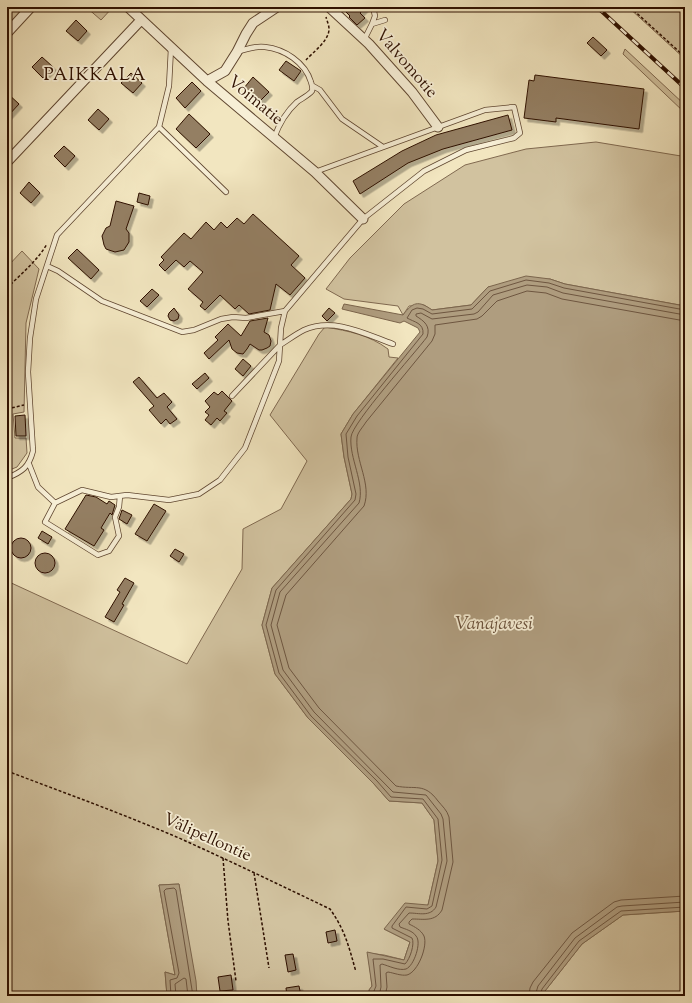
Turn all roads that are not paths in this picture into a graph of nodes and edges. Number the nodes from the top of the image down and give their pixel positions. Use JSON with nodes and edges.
{"nodes":[{"id":1,"x":31,"y":7,"type":"edge"},
{"id":2,"x":128,"y":7,"type":"edge"},
{"id":3,"x":277,"y":7,"type":"edge"},
{"id":4,"x":373,"y":7,"type":"edge"},
{"id":5,"x":327,"y":11,"type":"edge"},
{"id":6,"x":142,"y":20,"type":"junction"},
{"id":7,"x":385,"y":20,"type":"dead end"},
{"id":8,"x":372,"y":24,"type":"junction"},
{"id":9,"x":7,"y":33,"type":"edge"},
{"id":10,"x":364,"y":40,"type":"junction"},
{"id":11,"x":171,"y":48,"type":"junction"},
{"id":12,"x":238,"y":52,"type":"junction"},
{"id":13,"x":207,"y":81,"type":"junction"},
{"id":14,"x":313,"y":86,"type":"junction"},
{"id":15,"x":159,"y":127,"type":"junction"},
{"id":16,"x":438,"y":127,"type":"junction"},
{"id":17,"x":274,"y":138,"type":"junction"},
{"id":18,"x":384,"y":147,"type":"junction"},
{"id":19,"x":7,"y":162,"type":"edge"},
{"id":20,"x":315,"y":172,"type":"junction"},
{"id":21,"x":226,"y":192,"type":"dead end"},
{"id":22,"x":363,"y":219,"type":"junction"},
{"id":23,"x":47,"y":266,"type":"junction"},
{"id":24,"x":285,"y":311,"type":"junction"},
{"id":25,"x":393,"y":344,"type":"dead end"},
{"id":26,"x":280,"y":345,"type":"junction"},
{"id":27,"x":232,"y":396,"type":"dead end"},
{"id":28,"x":29,"y":464,"type":"junction"},
{"id":29,"x":7,"y":478,"type":"edge"},
{"id":30,"x":120,"y":496,"type":"junction"},
{"id":31,"x":55,"y":503,"type":"junction"}],
"edges":[{"from":1,"to":9,"type":"street"},
{"from":2,"to":6,"type":"street","name":"Voimatie"},
{"from":3,"to":12,"type":"street"},
{"from":4,"to":8,"type":"lane"},
{"from":5,"to":10,"type":"street","name":"Valvomotie"},
{"from":6,"to":11,"type":"street","name":"Voimatie"},
{"from":6,"to":19,"type":"street"},
{"from":7,"to":8,"type":"lane"},
{"from":8,"to":10,"type":"lane"},
{"from":10,"to":16,"type":"street","name":"Valvomotie"},
{"from":11,"to":13,"type":"street","name":"Voimatie"},
{"from":11,"to":15,"type":"lane"},
{"from":12,"to":13,"type":"street"},
{"from":12,"to":14,"type":"lane"},
{"from":13,"to":17,"type":"street","name":"Voimatie"},
{"from":14,"to":17,"type":"lane"},
{"from":14,"to":18,"type":"lane"},
{"from":15,"to":21,"type":"lane"},
{"from":15,"to":23,"type":"lane"},
{"from":16,"to":18,"type":"lane"},
{"from":16,"to":22,"type":"lane"},
{"from":17,"to":20,"type":"street","name":"Voimatie"},
{"from":18,"to":20,"type":"lane"},
{"from":20,"to":22,"type":"street","name":"Voimatie"},
{"from":22,"to":24,"type":"lane"},
{"from":23,"to":24,"type":"lane"},
{"from":23,"to":28,"type":"lane"},
{"from":24,"to":26,"type":"lane"},
{"from":25,"to":26,"type":"lane"},
{"from":26,"to":27,"type":"lane"},
{"from":26,"to":30,"type":"lane"},
{"from":28,"to":29,"type":"lane"},
{"from":28,"to":31,"type":"lane"},
{"from":30,"to":31,"type":"lane"},
{"from":30,"to":31,"type":"lane"}]}
